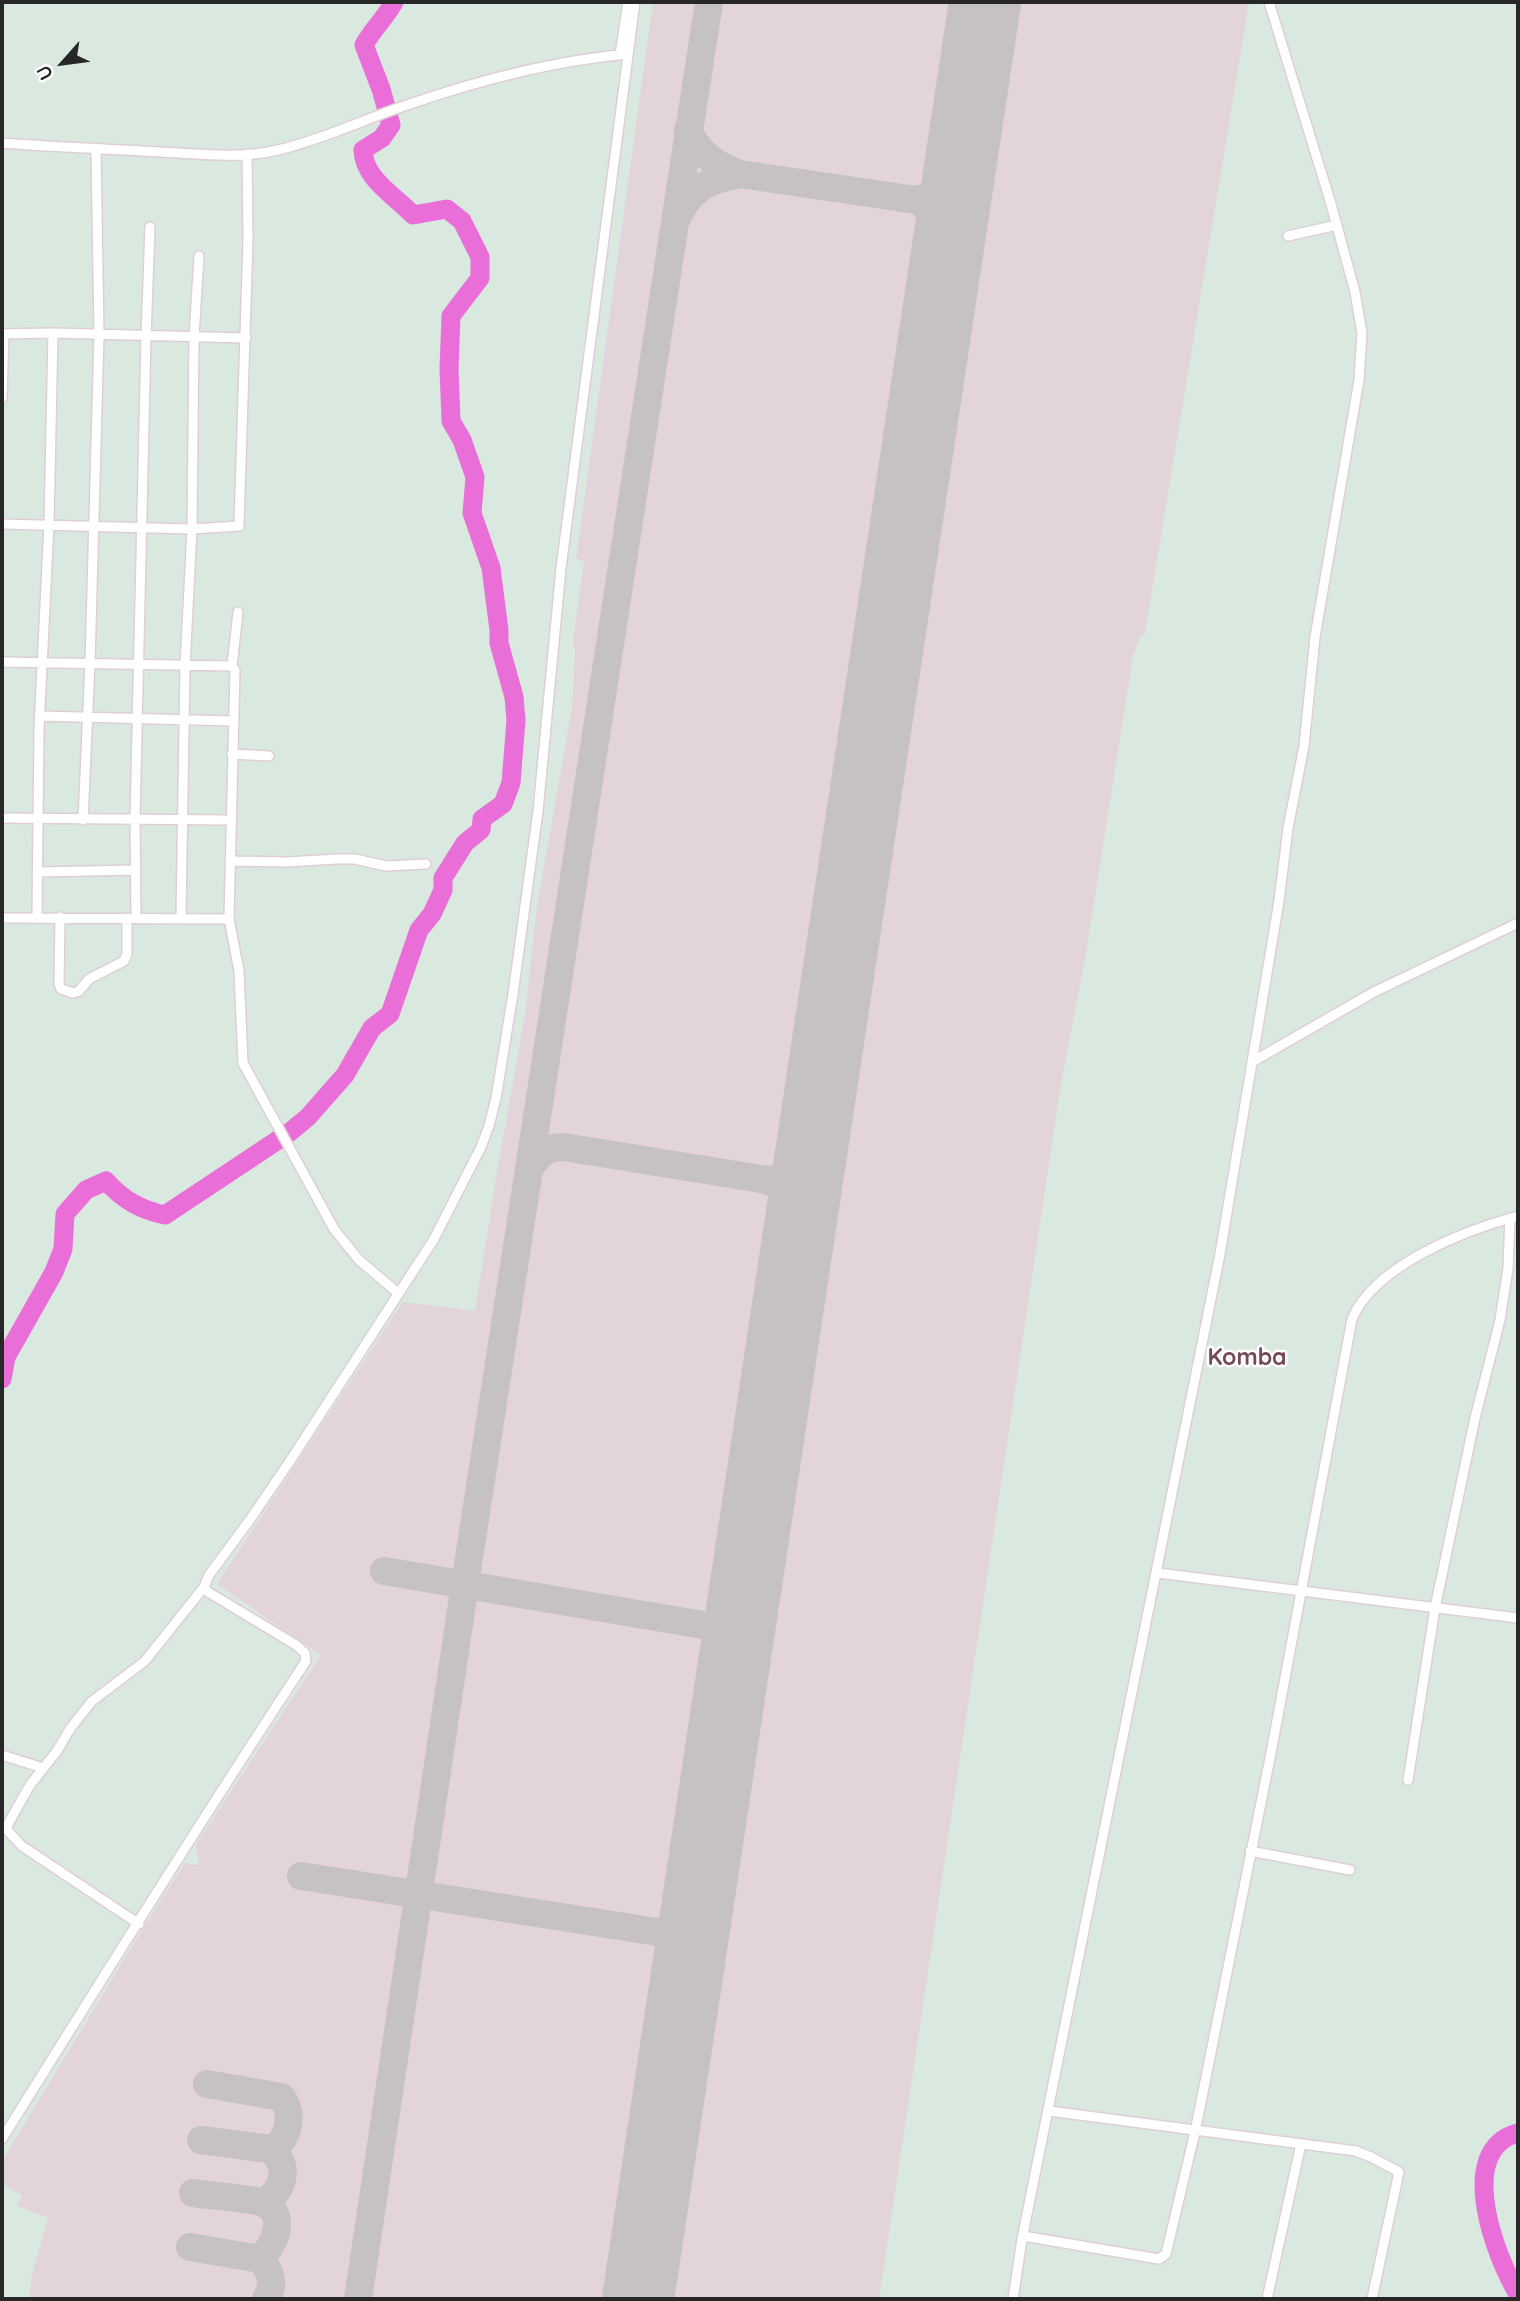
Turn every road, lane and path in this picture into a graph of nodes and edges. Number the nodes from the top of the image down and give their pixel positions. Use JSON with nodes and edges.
{"nodes":[{"id":1,"x":628,"y":2,"type":"edge"},
{"id":2,"x":635,"y":2,"type":"edge"},
{"id":3,"x":1269,"y":2,"type":"edge"},
{"id":4,"x":623,"y":54,"type":"junction"},
{"id":5,"x":2,"y":143,"type":"edge"},
{"id":6,"x":96,"y":149,"type":"junction"},
{"id":7,"x":247,"y":154,"type":"junction"},
{"id":8,"x":1337,"y":225,"type":"junction"},
{"id":9,"x":150,"y":227,"type":"dead end"},
{"id":10,"x":1288,"y":236,"type":"dead end"},
{"id":11,"x":199,"y":256,"type":"dead end"},
{"id":12,"x":53,"y":333,"type":"junction"},
{"id":13,"x":3,"y":334,"type":"edge"},
{"id":14,"x":99,"y":335,"type":"junction"},
{"id":15,"x":146,"y":337,"type":"junction"},
{"id":16,"x":194,"y":337,"type":"junction"},
{"id":17,"x":246,"y":338,"type":"junction"},
{"id":18,"x":2,"y":398,"type":"edge"},
{"id":19,"x":2,"y":524,"type":"edge"},
{"id":20,"x":49,"y":524,"type":"junction"},
{"id":21,"x":143,"y":526,"type":"junction"},
{"id":22,"x":93,"y":527,"type":"junction"},
{"id":23,"x":192,"y":529,"type":"junction"},
{"id":24,"x":238,"y":612,"type":"dead end"},
{"id":25,"x":2,"y":662,"type":"edge"},
{"id":26,"x":41,"y":662,"type":"junction"},
{"id":27,"x":90,"y":663,"type":"junction"},
{"id":28,"x":139,"y":664,"type":"junction"},
{"id":29,"x":184,"y":666,"type":"junction"},
{"id":30,"x":232,"y":666,"type":"junction"},
{"id":31,"x":40,"y":716,"type":"junction"},
{"id":32,"x":87,"y":716,"type":"junction"},
{"id":33,"x":138,"y":717,"type":"junction"},
{"id":34,"x":183,"y":718,"type":"junction"},
{"id":35,"x":233,"y":721,"type":"junction"},
{"id":36,"x":232,"y":754,"type":"junction"},
{"id":37,"x":269,"y":756,"type":"dead end"},
{"id":38,"x":2,"y":818,"type":"edge"},
{"id":39,"x":183,"y":818,"type":"junction"},
{"id":40,"x":135,"y":819,"type":"junction"},
{"id":41,"x":37,"y":820,"type":"junction"},
{"id":42,"x":83,"y":820,"type":"junction"},
{"id":43,"x":231,"y":820,"type":"junction"},
{"id":44,"x":230,"y":861,"type":"junction"},
{"id":45,"x":426,"y":864,"type":"dead end"},
{"id":46,"x":136,"y":870,"type":"junction"},
{"id":47,"x":37,"y":872,"type":"junction"},
{"id":48,"x":37,"y":917,"type":"junction"},
{"id":49,"x":60,"y":917,"type":"junction"},
{"id":50,"x":181,"y":917,"type":"junction"},
{"id":51,"x":2,"y":918,"type":"edge"},
{"id":52,"x":132,"y":918,"type":"junction"},
{"id":53,"x":229,"y":919,"type":"junction"},
{"id":54,"x":1518,"y":923,"type":"edge"},
{"id":55,"x":1252,"y":1062,"type":"junction"},
{"id":56,"x":1514,"y":1217,"type":"edge"},
{"id":57,"x":398,"y":1293,"type":"junction"},
{"id":58,"x":1158,"y":1573,"type":"junction"},
{"id":59,"x":204,"y":1587,"type":"junction"},
{"id":60,"x":1302,"y":1590,"type":"junction"},
{"id":61,"x":1435,"y":1608,"type":"junction"},
{"id":62,"x":1518,"y":1618,"type":"edge"},
{"id":63,"x":2,"y":1755,"type":"edge"},
{"id":64,"x":43,"y":1768,"type":"junction"},
{"id":65,"x":1408,"y":1780,"type":"dead end"},
{"id":66,"x":1250,"y":1851,"type":"junction"},
{"id":67,"x":1350,"y":1870,"type":"dead end"},
{"id":68,"x":139,"y":1924,"type":"junction"},
{"id":69,"x":1049,"y":2111,"type":"junction"},
{"id":70,"x":1195,"y":2132,"type":"junction"},
{"id":71,"x":2,"y":2139,"type":"edge"},
{"id":72,"x":1301,"y":2144,"type":"junction"},
{"id":73,"x":1023,"y":2236,"type":"junction"},
{"id":74,"x":1013,"y":2299,"type":"edge"},
{"id":75,"x":1266,"y":2299,"type":"edge"},
{"id":76,"x":1372,"y":2299,"type":"edge"}],
"edges":[{"from":1,"to":4,"type":"street"},
{"from":2,"to":4,"type":"street"},
{"from":3,"to":8,"type":"street"},
{"from":4,"to":7,"type":"street"},
{"from":4,"to":57,"type":"street"},
{"from":5,"to":6,"type":"street"},
{"from":6,"to":7,"type":"street"},
{"from":6,"to":14,"type":"street"},
{"from":7,"to":17,"type":"street"},
{"from":8,"to":10,"type":"street"},
{"from":8,"to":55,"type":"street"},
{"from":9,"to":15,"type":"street"},
{"from":11,"to":16,"type":"street"},
{"from":12,"to":13,"type":"street"},
{"from":12,"to":14,"type":"street"},
{"from":12,"to":20,"type":"street"},
{"from":13,"to":18,"type":"street"},
{"from":14,"to":15,"type":"street"},
{"from":14,"to":22,"type":"street"},
{"from":15,"to":16,"type":"street"},
{"from":15,"to":21,"type":"street"},
{"from":16,"to":17,"type":"street"},
{"from":16,"to":23,"type":"street"},
{"from":17,"to":23,"type":"street"},
{"from":19,"to":20,"type":"street"},
{"from":20,"to":22,"type":"street"},
{"from":20,"to":26,"type":"street"},
{"from":21,"to":22,"type":"street"},
{"from":21,"to":23,"type":"street"},
{"from":21,"to":28,"type":"street"},
{"from":22,"to":27,"type":"street"},
{"from":23,"to":29,"type":"street"},
{"from":24,"to":30,"type":"street"},
{"from":25,"to":26,"type":"street"},
{"from":26,"to":27,"type":"street"},
{"from":26,"to":31,"type":"street"},
{"from":27,"to":28,"type":"street"},
{"from":27,"to":32,"type":"street"},
{"from":28,"to":29,"type":"street"},
{"from":28,"to":33,"type":"street"},
{"from":29,"to":30,"type":"street"},
{"from":29,"to":34,"type":"street"},
{"from":30,"to":35,"type":"street"},
{"from":31,"to":32,"type":"street"},
{"from":31,"to":41,"type":"street"},
{"from":32,"to":33,"type":"street"},
{"from":32,"to":42,"type":"street"},
{"from":33,"to":34,"type":"street"},
{"from":33,"to":40,"type":"street"},
{"from":34,"to":35,"type":"street"},
{"from":34,"to":39,"type":"street"},
{"from":35,"to":36,"type":"street"},
{"from":36,"to":37,"type":"street"},
{"from":36,"to":43,"type":"street"},
{"from":38,"to":41,"type":"street"},
{"from":39,"to":40,"type":"street"},
{"from":39,"to":43,"type":"street"},
{"from":39,"to":50,"type":"street"},
{"from":40,"to":42,"type":"street"},
{"from":40,"to":46,"type":"street"},
{"from":41,"to":42,"type":"street"},
{"from":41,"to":47,"type":"street"},
{"from":43,"to":44,"type":"street"},
{"from":44,"to":45,"type":"street"},
{"from":44,"to":53,"type":"street"},
{"from":46,"to":47,"type":"street"},
{"from":46,"to":52,"type":"street"},
{"from":47,"to":48,"type":"street"},
{"from":48,"to":49,"type":"street"},
{"from":48,"to":51,"type":"street"},
{"from":49,"to":52,"type":"street"},
{"from":49,"to":52,"type":"street"},
{"from":50,"to":52,"type":"street"},
{"from":50,"to":53,"type":"street"},
{"from":53,"to":57,"type":"street"},
{"from":54,"to":55,"type":"street"},
{"from":55,"to":58,"type":"street"},
{"from":56,"to":60,"type":"street"},
{"from":56,"to":61,"type":"street"},
{"from":57,"to":59,"type":"street"},
{"from":58,"to":60,"type":"street"},
{"from":58,"to":69,"type":"street"},
{"from":59,"to":64,"type":"street"},
{"from":59,"to":68,"type":"street"},
{"from":60,"to":61,"type":"street"},
{"from":60,"to":66,"type":"street"},
{"from":61,"to":62,"type":"street"},
{"from":61,"to":65,"type":"street"},
{"from":63,"to":64,"type":"street"},
{"from":64,"to":68,"type":"street"},
{"from":66,"to":67,"type":"street"},
{"from":66,"to":70,"type":"street"},
{"from":68,"to":71,"type":"street"},
{"from":69,"to":70,"type":"street"},
{"from":69,"to":73,"type":"street"},
{"from":70,"to":72,"type":"street"},
{"from":70,"to":73,"type":"street"},
{"from":72,"to":75,"type":"street"},
{"from":72,"to":76,"type":"street"},
{"from":73,"to":74,"type":"street"}]}
